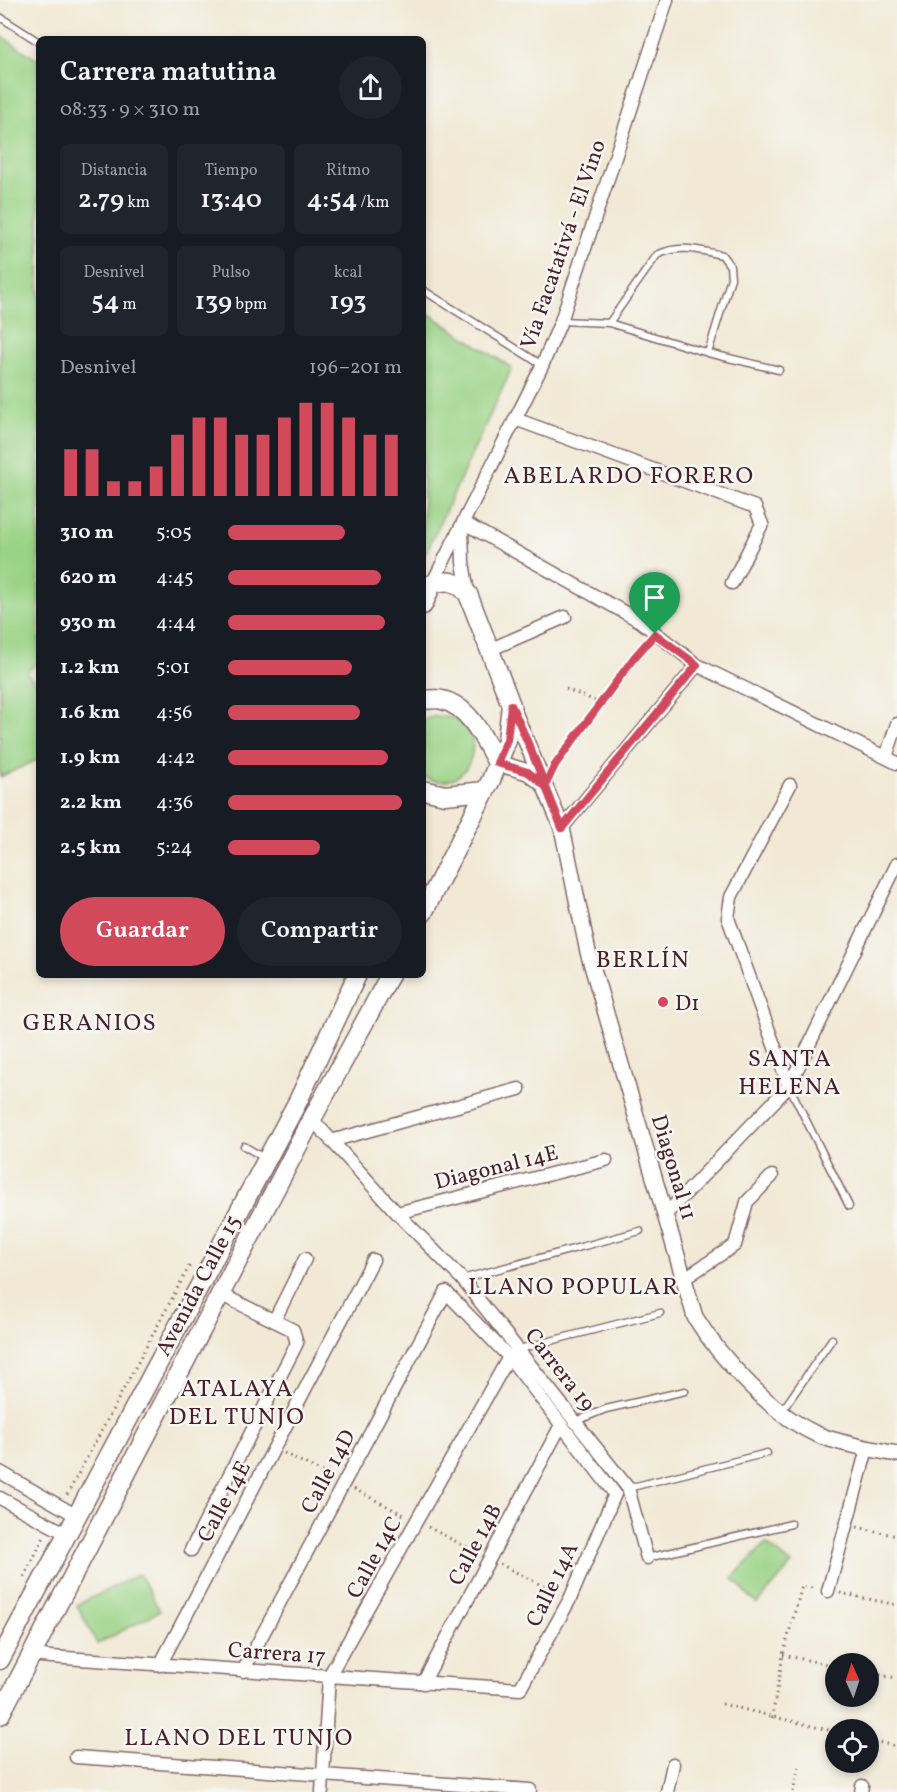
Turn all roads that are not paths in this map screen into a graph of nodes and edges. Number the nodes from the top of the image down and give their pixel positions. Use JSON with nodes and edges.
{"nodes":[{"id":1,"x":667,"y":0,"type":"edge"},
{"id":2,"x":0,"y":17,"type":"edge"},
{"id":3,"x":36,"y":40,"type":"edge"},
{"id":4,"x":426,"y":292,"type":"edge"},
{"id":5,"x":561,"y":321,"type":"junction"},
{"id":6,"x":609,"y":323,"type":"junction"},
{"id":7,"x":708,"y":353,"type":"junction"},
{"id":8,"x":542,"y":366,"type":"junction"},
{"id":9,"x":779,"y":370,"type":"dead end"},
{"id":10,"x":515,"y":419,"type":"junction"},
{"id":11,"x":463,"y":524,"type":"junction"},
{"id":12,"x":732,"y":583,"type":"dead end"},
{"id":13,"x":432,"y":584,"type":"junction"},
{"id":14,"x":468,"y":594,"type":"junction"},
{"id":15,"x":426,"y":598,"type":"edge"},
{"id":16,"x":564,"y":617,"type":"dead end"},
{"id":17,"x":489,"y":650,"type":"junction"},
{"id":18,"x":697,"y":665,"type":"junction"},
{"id":19,"x":426,"y":700,"type":"edge"},
{"id":20,"x":511,"y":705,"type":"junction"},
{"id":21,"x":897,"y":724,"type":"edge"},
{"id":22,"x":891,"y":760,"type":"edge"},
{"id":23,"x":497,"y":763,"type":"junction"},
{"id":24,"x":790,"y":785,"type":"dead end"},
{"id":25,"x":545,"y":786,"type":"junction"},
{"id":26,"x":426,"y":791,"type":"edge"},
{"id":27,"x":485,"y":791,"type":"junction"},
{"id":28,"x":562,"y":828,"type":"junction"},
{"id":29,"x":897,"y":864,"type":"edge"},
{"id":30,"x":426,"y":907,"type":"edge"},
{"id":31,"x":356,"y":978,"type":"edge"},
{"id":32,"x":388,"y":978,"type":"edge"},
{"id":33,"x":789,"y":1086,"type":"junction"},
{"id":34,"x":519,"y":1089,"type":"dead end"},
{"id":35,"x":312,"y":1119,"type":"junction"},
{"id":36,"x":331,"y":1141,"type":"junction"},
{"id":37,"x":244,"y":1146,"type":"dead end"},
{"id":38,"x":267,"y":1160,"type":"junction"},
{"id":39,"x":606,"y":1160,"type":"dead end"},
{"id":40,"x":772,"y":1176,"type":"dead end"},
{"id":41,"x":849,"y":1206,"type":"dead end"},
{"id":42,"x":397,"y":1213,"type":"junction"},
{"id":43,"x":666,"y":1214,"type":"junction"},
{"id":44,"x":640,"y":1231,"type":"dead end"},
{"id":45,"x":305,"y":1258,"type":"dead end"},
{"id":46,"x":374,"y":1260,"type":"dead end"},
{"id":47,"x":685,"y":1278,"type":"junction"},
{"id":48,"x":462,"y":1279,"type":"junction"},
{"id":49,"x":220,"y":1294,"type":"junction"},
{"id":50,"x":660,"y":1313,"type":"dead end"},
{"id":51,"x":274,"y":1321,"type":"junction"},
{"id":52,"x":832,"y":1339,"type":"dead end"},
{"id":53,"x":514,"y":1353,"type":"junction"},
{"id":54,"x":685,"y":1391,"type":"dead end"},
{"id":55,"x":782,"y":1412,"type":"junction"},
{"id":56,"x":575,"y":1422,"type":"junction"},
{"id":57,"x":561,"y":1425,"type":"junction"},
{"id":58,"x":867,"y":1449,"type":"junction"},
{"id":59,"x":767,"y":1453,"type":"dead end"},
{"id":60,"x":897,"y":1454,"type":"edge"},
{"id":61,"x":0,"y":1472,"type":"edge"},
{"id":62,"x":628,"y":1488,"type":"junction"},
{"id":63,"x":0,"y":1498,"type":"edge"},
{"id":64,"x":77,"y":1516,"type":"junction"},
{"id":65,"x":791,"y":1524,"type":"dead end"},
{"id":66,"x":67,"y":1534,"type":"junction"},
{"id":67,"x":191,"y":1550,"type":"dead end"},
{"id":68,"x":647,"y":1558,"type":"joint"},
{"id":69,"x":828,"y":1591,"type":"road end"},
{"id":70,"x":9,"y":1644,"type":"junction"},
{"id":71,"x":32,"y":1655,"type":"junction"},
{"id":72,"x":0,"y":1660,"type":"edge"},
{"id":73,"x":160,"y":1665,"type":"junction"},
{"id":74,"x":243,"y":1671,"type":"junction"},
{"id":75,"x":329,"y":1676,"type":"junction"},
{"id":76,"x":423,"y":1683,"type":"junction"},
{"id":77,"x":520,"y":1689,"type":"joint"},
{"id":78,"x":0,"y":1715,"type":"edge"},
{"id":79,"x":76,"y":1757,"type":"dead end"},
{"id":80,"x":673,"y":1764,"type":"dead end"},
{"id":81,"x":323,"y":1775,"type":"junction"},
{"id":82,"x":530,"y":1790,"type":"dead end"},
{"id":83,"x":322,"y":1792,"type":"edge"},
{"id":84,"x":668,"y":1792,"type":"edge"}],
"edges":[{"from":1,"to":5,"type":"street","name":"Vía Facatativá - El Vino"},
{"from":2,"to":3,"type":"lane"},
{"from":4,"to":8,"type":"lane"},
{"from":5,"to":6,"type":"lane"},
{"from":5,"to":8,"type":"street","name":"Vía Facatativá - El Vino"},
{"from":6,"to":7,"type":"lane"},
{"from":6,"to":7,"type":"lane"},
{"from":7,"to":9,"type":"lane"},
{"from":8,"to":10,"type":"street","name":"Vía Facatativá - El Vino"},
{"from":10,"to":11,"type":"street","name":"Vía Facatativá - El Vino"},
{"from":10,"to":12,"type":"street"},
{"from":11,"to":13,"type":"street","name":"Vía Facatativá - El Vino"},
{"from":11,"to":14,"type":"street"},
{"from":11,"to":18,"type":"street"},
{"from":13,"to":14,"type":"main road"},
{"from":13,"to":15,"type":"main road"},
{"from":14,"to":17,"type":"main road"},
{"from":16,"to":17,"type":"street"},
{"from":17,"to":20,"type":"main road"},
{"from":18,"to":22,"type":"street"},
{"from":18,"to":28,"type":"street"},
{"from":19,"to":23,"type":"main road"},
{"from":20,"to":23,"type":"main road"},
{"from":20,"to":25,"type":"street","name":"Diagonal 11"},
{"from":21,"to":22,"type":"street"},
{"from":23,"to":25,"type":"street"},
{"from":23,"to":27,"type":"main road"},
{"from":24,"to":33,"type":"street"},
{"from":25,"to":28,"type":"street","name":"Diagonal 11"},
{"from":26,"to":27,"type":"main road"},
{"from":27,"to":30,"type":"main road"},
{"from":28,"to":43,"type":"street","name":"Diagonal 11"},
{"from":29,"to":33,"type":"street"},
{"from":31,"to":38,"type":"main road","name":"Avenida Calle 15"},
{"from":32,"to":35,"type":"main road","name":"Avenida Calle 15"},
{"from":33,"to":41,"type":"lane"},
{"from":33,"to":43,"type":"street"},
{"from":34,"to":36,"type":"street"},
{"from":35,"to":36,"type":"street","name":"Carrera 19"},
{"from":35,"to":49,"type":"main road","name":"Avenida Calle 15"},
{"from":36,"to":42,"type":"street","name":"Carrera 19"},
{"from":37,"to":38,"type":"lane"},
{"from":38,"to":64,"type":"main road","name":"Avenida Calle 15"},
{"from":39,"to":42,"type":"street","name":"Diagonal 14E"},
{"from":40,"to":47,"type":"street"},
{"from":42,"to":48,"type":"street","name":"Carrera 19"},
{"from":43,"to":47,"type":"street","name":"Diagonal 11"},
{"from":44,"to":48,"type":"lane"},
{"from":45,"to":51,"type":"street"},
{"from":46,"to":73,"type":"street","name":"Calle 14E"},
{"from":47,"to":55,"type":"street","name":"Diagonal 11"},
{"from":48,"to":53,"type":"street","name":"Carrera 19"},
{"from":49,"to":51,"type":"street"},
{"from":49,"to":71,"type":"main road","name":"Avenida Calle 15"},
{"from":50,"to":53,"type":"lane"},
{"from":51,"to":67,"type":"street"},
{"from":52,"to":55,"type":"lane"},
{"from":53,"to":56,"type":"street","name":"Carrera 19"},
{"from":53,"to":57,"type":"street"},
{"from":53,"to":74,"type":"street","name":"Calle 14D"},
{"from":53,"to":75,"type":"street","name":"Calle 14C"},
{"from":54,"to":56,"type":"lane"},
{"from":55,"to":58,"type":"street","name":"Diagonal 11"},
{"from":56,"to":62,"type":"street","name":"Carrera 19"},
{"from":57,"to":76,"type":"street","name":"Calle 14B"},
{"from":57,"to":77,"type":"street","name":"Calle 14A"},
{"from":58,"to":60,"type":"street","name":"Diagonal 11"},
{"from":58,"to":69,"type":"street"},
{"from":59,"to":62,"type":"lane"},
{"from":61,"to":64,"type":"street"},
{"from":62,"to":68,"type":"street","name":"Carrera 19"},
{"from":63,"to":66,"type":"street"},
{"from":64,"to":66,"type":"main road","name":"Avenida Calle 15"},
{"from":65,"to":68,"type":"lane"},
{"from":66,"to":70,"type":"main road","name":"Avenida Calle 15"},
{"from":70,"to":71,"type":"main road"},
{"from":70,"to":72,"type":"main road","name":"Avenida Calle 15"},
{"from":71,"to":73,"type":"street","name":"Carrera 17"},
{"from":71,"to":78,"type":"main road","name":"Avenida Calle 15"},
{"from":73,"to":74,"type":"street","name":"Carrera 17"},
{"from":74,"to":75,"type":"street","name":"Carrera 17"},
{"from":75,"to":76,"type":"street","name":"Carrera 17"},
{"from":75,"to":81,"type":"street","name":"Calle 14C"},
{"from":76,"to":77,"type":"street","name":"Carrera 17"},
{"from":79,"to":81,"type":"street"},
{"from":80,"to":84,"type":"street"},
{"from":81,"to":82,"type":"street"},
{"from":81,"to":83,"type":"street","name":"Calle 14C"}]}
